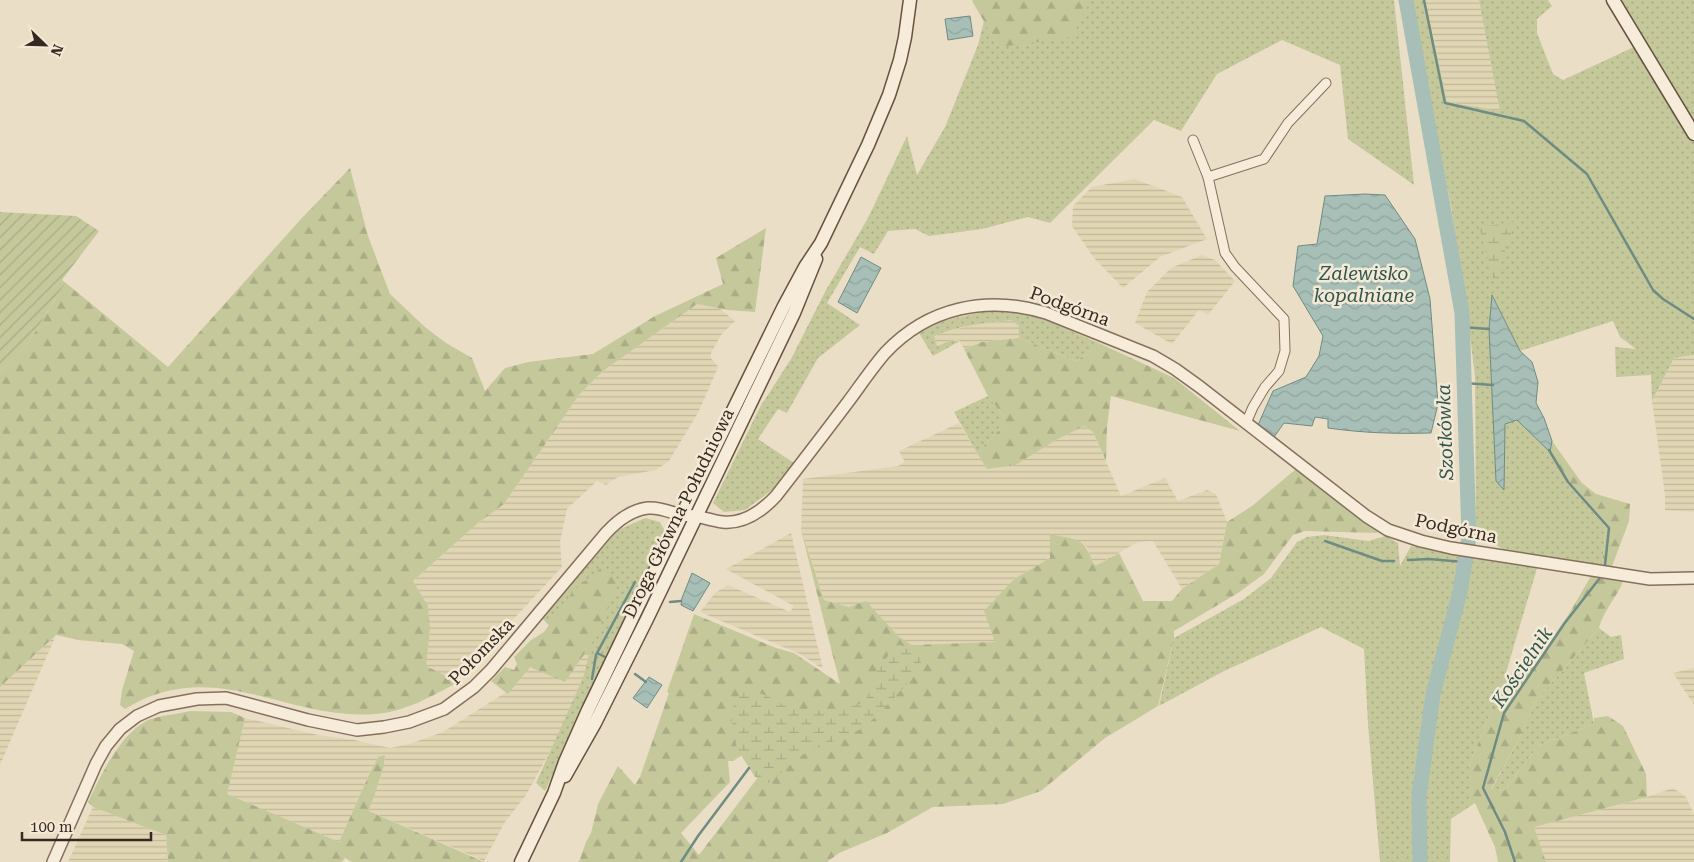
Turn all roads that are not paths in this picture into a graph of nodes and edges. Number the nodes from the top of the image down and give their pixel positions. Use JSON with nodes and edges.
{"nodes":[{"id":1,"x":910,"y":0,"type":"edge"},
{"id":2,"x":1613,"y":0,"type":"edge"},
{"id":3,"x":1326,"y":83,"type":"dead end"},
{"id":4,"x":1694,"y":134,"type":"edge"},
{"id":5,"x":1193,"y":140,"type":"dead end"},
{"id":6,"x":1208,"y":177,"type":"junction"},
{"id":7,"x":821,"y":243,"type":"junction"},
{"id":8,"x":1246,"y":423,"type":"junction"},
{"id":9,"x":804,"y":460,"type":"joint"},
{"id":10,"x":682,"y":515,"type":"junction"},
{"id":11,"x":696,"y":516,"type":"junction"},
{"id":12,"x":1694,"y":578,"type":"edge"},
{"id":13,"x":554,"y":793,"type":"junction"},
{"id":14,"x":53,"y":862,"type":"edge"},
{"id":15,"x":521,"y":862,"type":"edge"}],
"edges":[{"from":1,"to":7,"type":"main road","name":"Droga Główna Południowa"},
{"from":2,"to":4,"type":"main road"},
{"from":3,"to":6,"type":"street"},
{"from":5,"to":6,"type":"street"},
{"from":6,"to":8,"type":"street"},
{"from":7,"to":10,"type":"main road","name":"Droga Główna Południowa"},
{"from":7,"to":11,"type":"main road","name":"Droga Główna Południowa"},
{"from":8,"to":9,"type":"street","name":"Podgórna"},
{"from":8,"to":12,"type":"street","name":"Podgórna"},
{"from":9,"to":11,"type":"street","name":"Połomska"},
{"from":10,"to":11,"type":"street","name":"Połomska"},
{"from":10,"to":13,"type":"main road","name":"Droga Główna Południowa"},
{"from":10,"to":14,"type":"street","name":"Połomska"},
{"from":11,"to":13,"type":"main road","name":"Droga Główna Południowa"},
{"from":13,"to":15,"type":"main road","name":"Droga Główna Południowa"}]}
